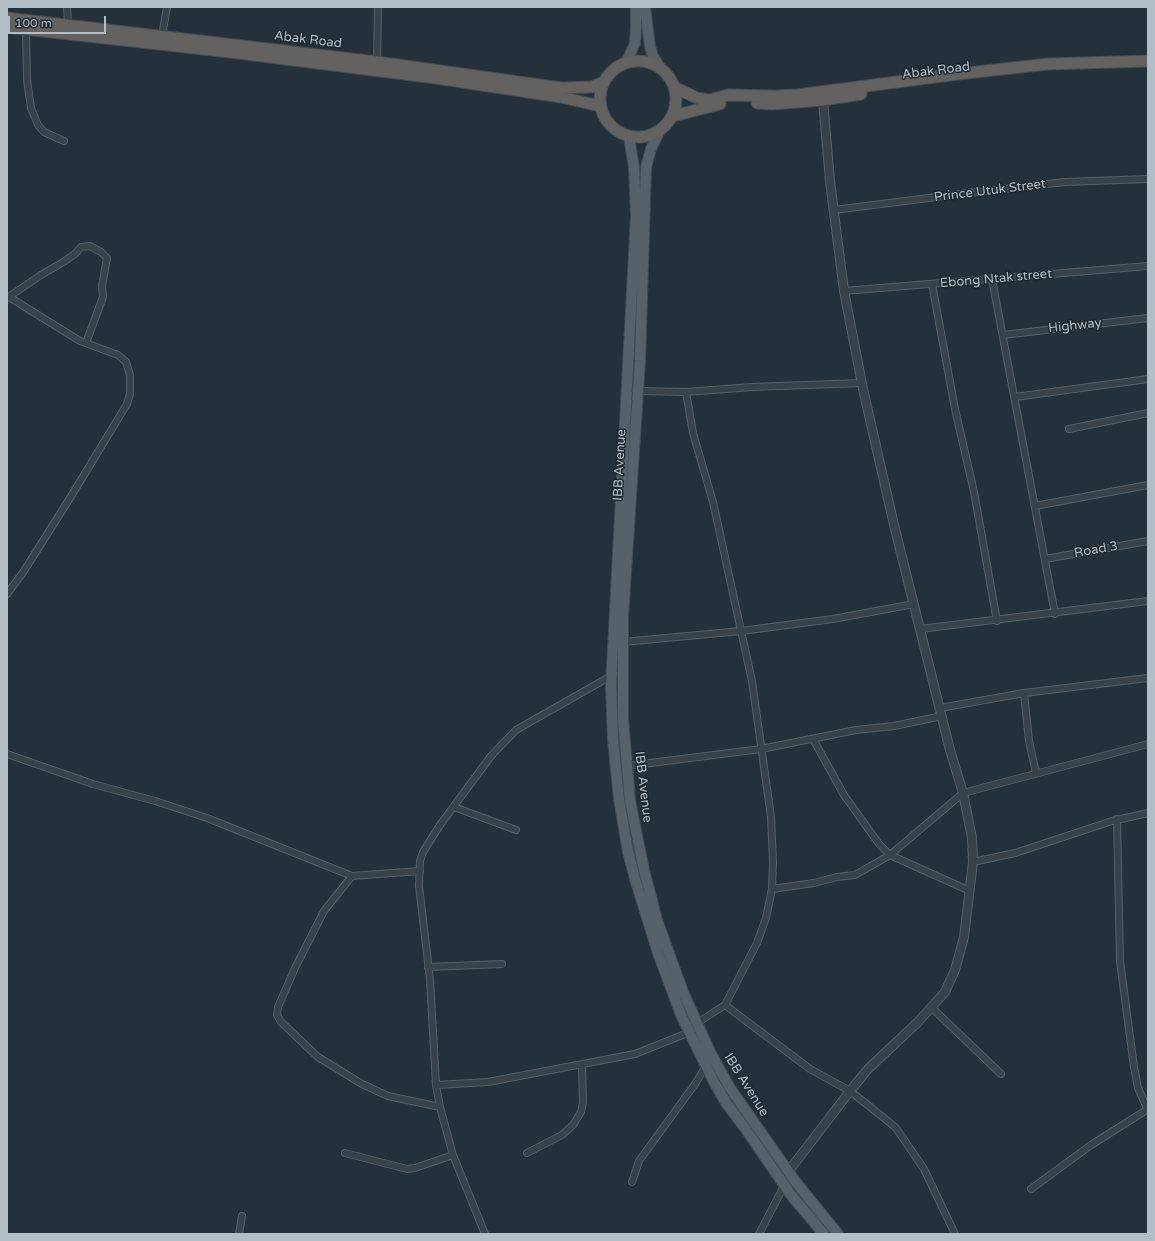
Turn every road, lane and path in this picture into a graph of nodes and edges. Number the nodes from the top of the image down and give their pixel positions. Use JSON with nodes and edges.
{"nodes":[{"id":1,"x":67,"y":7,"type":"edge"},
{"id":2,"x":168,"y":7,"type":"edge"},
{"id":3,"x":378,"y":7,"type":"edge"},
{"id":4,"x":636,"y":7,"type":"edge"},
{"id":5,"x":645,"y":7,"type":"edge"},
{"id":6,"x":7,"y":18,"type":"edge"},
{"id":7,"x":68,"y":25,"type":"junction"},
{"id":8,"x":7,"y":27,"type":"edge"},
{"id":9,"x":26,"y":30,"type":"junction"},
{"id":10,"x":162,"y":36,"type":"junction"},
{"id":11,"x":1148,"y":61,"type":"edge"},
{"id":12,"x":377,"y":62,"type":"junction"},
{"id":13,"x":626,"y":63,"type":"junction"},
{"id":14,"x":659,"y":66,"type":"junction"},
{"id":15,"x":1148,"y":68,"type":"edge"},
{"id":16,"x":604,"y":82,"type":"junction"},
{"id":17,"x":674,"y":87,"type":"junction"},
{"id":18,"x":728,"y":98,"type":"junction"},
{"id":19,"x":823,"y":100,"type":"junction"},
{"id":20,"x":600,"y":106,"type":"junction"},
{"id":21,"x":673,"y":116,"type":"junction"},
{"id":22,"x":659,"y":132,"type":"junction"},
{"id":23,"x":629,"y":137,"type":"junction"},
{"id":24,"x":64,"y":141,"type":"dead end"},
{"id":25,"x":1148,"y":178,"type":"edge"},
{"id":26,"x":834,"y":210,"type":"junction"},
{"id":27,"x":1148,"y":266,"type":"edge"},
{"id":28,"x":992,"y":279,"type":"junction"},
{"id":29,"x":932,"y":284,"type":"junction"},
{"id":30,"x":844,"y":291,"type":"junction"},
{"id":31,"x":8,"y":297,"type":"edge"},
{"id":32,"x":1148,"y":318,"type":"edge"},
{"id":33,"x":1003,"y":335,"type":"junction"},
{"id":34,"x":86,"y":343,"type":"junction"},
{"id":35,"x":1148,"y":379,"type":"edge"},
{"id":36,"x":862,"y":383,"type":"junction"},
{"id":37,"x":638,"y":391,"type":"junction"},
{"id":38,"x":686,"y":392,"type":"junction"},
{"id":39,"x":1015,"y":397,"type":"junction"},
{"id":40,"x":1148,"y":413,"type":"edge"},
{"id":41,"x":1069,"y":428,"type":"dead end"},
{"id":42,"x":1148,"y":485,"type":"edge"},
{"id":43,"x":1035,"y":506,"type":"junction"},
{"id":44,"x":1148,"y":541,"type":"edge"},
{"id":45,"x":1045,"y":559,"type":"junction"},
{"id":46,"x":7,"y":594,"type":"edge"},
{"id":47,"x":1148,"y":601,"type":"edge"},
{"id":48,"x":914,"y":604,"type":"junction"},
{"id":49,"x":1055,"y":614,"type":"junction"},
{"id":50,"x":997,"y":621,"type":"junction"},
{"id":51,"x":920,"y":629,"type":"junction"},
{"id":52,"x":741,"y":631,"type":"junction"},
{"id":53,"x":623,"y":642,"type":"junction"},
{"id":54,"x":611,"y":676,"type":"junction"},
{"id":55,"x":1148,"y":678,"type":"edge"},
{"id":56,"x":1024,"y":693,"type":"junction"},
{"id":57,"x":941,"y":712,"type":"junction"},
{"id":58,"x":813,"y":739,"type":"junction"},
{"id":59,"x":1148,"y":744,"type":"edge"},
{"id":60,"x":761,"y":749,"type":"junction"},
{"id":61,"x":7,"y":754,"type":"edge"},
{"id":62,"x":627,"y":766,"type":"junction"},
{"id":63,"x":1036,"y":773,"type":"junction"},
{"id":64,"x":963,"y":793,"type":"junction"},
{"id":65,"x":454,"y":807,"type":"junction"},
{"id":66,"x":1148,"y":813,"type":"edge"},
{"id":67,"x":1117,"y":820,"type":"junction"},
{"id":68,"x":516,"y":830,"type":"dead end"},
{"id":69,"x":890,"y":855,"type":"junction"},
{"id":70,"x":974,"y":862,"type":"junction"},
{"id":71,"x":420,"y":871,"type":"junction"},
{"id":72,"x":352,"y":876,"type":"junction"},
{"id":73,"x":772,"y":889,"type":"junction"},
{"id":74,"x":970,"y":891,"type":"junction"},
{"id":75,"x":502,"y":964,"type":"dead end"},
{"id":76,"x":428,"y":967,"type":"junction"},
{"id":77,"x":725,"y":1005,"type":"junction"},
{"id":78,"x":932,"y":1007,"type":"junction"},
{"id":79,"x":697,"y":1023,"type":"junction"},
{"id":80,"x":690,"y":1032,"type":"junction"},
{"id":81,"x":582,"y":1064,"type":"junction"},
{"id":82,"x":706,"y":1066,"type":"junction"},
{"id":83,"x":1001,"y":1074,"type":"dead end"},
{"id":84,"x":436,"y":1085,"type":"junction"},
{"id":85,"x":850,"y":1091,"type":"junction"},
{"id":86,"x":440,"y":1107,"type":"junction"},
{"id":87,"x":1148,"y":1110,"type":"edge"},
{"id":88,"x":345,"y":1153,"type":"dead end"},
{"id":89,"x":527,"y":1153,"type":"dead end"},
{"id":90,"x":453,"y":1155,"type":"junction"},
{"id":91,"x":788,"y":1172,"type":"junction"},
{"id":92,"x":632,"y":1182,"type":"dead end"},
{"id":93,"x":784,"y":1186,"type":"junction"},
{"id":94,"x":1031,"y":1189,"type":"dead end"},
{"id":95,"x":242,"y":1216,"type":"dead end"},
{"id":96,"x":239,"y":1234,"type":"edge"},
{"id":97,"x":485,"y":1234,"type":"edge"},
{"id":98,"x":759,"y":1234,"type":"edge"},
{"id":99,"x":824,"y":1234,"type":"edge"},
{"id":100,"x":838,"y":1234,"type":"edge"},
{"id":101,"x":955,"y":1234,"type":"edge"}],
"edges":[{"from":1,"to":7,"type":"street"},
{"from":2,"to":10,"type":"street"},
{"from":3,"to":12,"type":"street"},
{"from":4,"to":13,"type":"main road"},
{"from":5,"to":14,"type":"main road"},
{"from":6,"to":7,"type":"highway","name":"Abak Road"},
{"from":7,"to":10,"type":"highway","name":"Abak Road"},
{"from":8,"to":9,"type":"highway","name":"Abak Road"},
{"from":9,"to":20,"type":"highway","name":"Abak Road"},
{"from":9,"to":24,"type":"street"},
{"from":10,"to":12,"type":"highway","name":"Abak Road"},
{"from":11,"to":18,"type":"highway","name":"Abak Road"},
{"from":12,"to":16,"type":"highway","name":"Abak Road"},
{"from":13,"to":14,"type":"highway"},
{"from":13,"to":16,"type":"highway"},
{"from":14,"to":17,"type":"highway"},
{"from":15,"to":19,"type":"highway","name":"Abak Road"},
{"from":16,"to":20,"type":"highway"},
{"from":17,"to":18,"type":"highway"},
{"from":17,"to":21,"type":"highway"},
{"from":18,"to":19,"type":"highway","name":"Abak Road"},
{"from":18,"to":21,"type":"highway"},
{"from":19,"to":26,"type":"street"},
{"from":20,"to":23,"type":"highway"},
{"from":21,"to":22,"type":"highway"},
{"from":22,"to":23,"type":"highway"},
{"from":22,"to":37,"type":"main road","name":"IBB Avenue"},
{"from":23,"to":54,"type":"main road"},
{"from":25,"to":26,"type":"street","name":"Prince Utuk Street"},
{"from":26,"to":30,"type":"street"},
{"from":27,"to":28,"type":"street","name":"Ebong Ntak street"},
{"from":28,"to":29,"type":"street","name":"Ebong Ntak street"},
{"from":28,"to":33,"type":"street"},
{"from":29,"to":30,"type":"street","name":"Ebong Ntak street"},
{"from":29,"to":50,"type":"street"},
{"from":30,"to":36,"type":"street"},
{"from":31,"to":34,"type":"street"},
{"from":31,"to":34,"type":"street"},
{"from":32,"to":33,"type":"street","name":"Highway"},
{"from":33,"to":39,"type":"street"},
{"from":34,"to":46,"type":"street"},
{"from":35,"to":39,"type":"street"},
{"from":36,"to":38,"type":"street"},
{"from":36,"to":48,"type":"street"},
{"from":37,"to":38,"type":"street"},
{"from":37,"to":53,"type":"main road","name":"IBB Avenue"},
{"from":38,"to":52,"type":"street"},
{"from":39,"to":43,"type":"street"},
{"from":40,"to":41,"type":"street"},
{"from":42,"to":43,"type":"street"},
{"from":43,"to":45,"type":"street"},
{"from":44,"to":45,"type":"street","name":"Road 3"},
{"from":45,"to":49,"type":"street"},
{"from":47,"to":49,"type":"street"},
{"from":48,"to":51,"type":"street"},
{"from":48,"to":52,"type":"street"},
{"from":49,"to":50,"type":"street"},
{"from":50,"to":51,"type":"street"},
{"from":51,"to":57,"type":"street"},
{"from":52,"to":53,"type":"street"},
{"from":52,"to":60,"type":"street"},
{"from":53,"to":62,"type":"main road","name":"IBB Avenue"},
{"from":54,"to":65,"type":"street"},
{"from":54,"to":80,"type":"main road"},
{"from":55,"to":56,"type":"street"},
{"from":56,"to":57,"type":"street"},
{"from":56,"to":63,"type":"street"},
{"from":57,"to":58,"type":"street"},
{"from":57,"to":64,"type":"street"},
{"from":58,"to":60,"type":"street"},
{"from":58,"to":69,"type":"street"},
{"from":59,"to":63,"type":"street"},
{"from":60,"to":62,"type":"street"},
{"from":60,"to":73,"type":"street"},
{"from":61,"to":72,"type":"street"},
{"from":62,"to":79,"type":"main road","name":"IBB Avenue"},
{"from":63,"to":64,"type":"street"},
{"from":64,"to":69,"type":"street"},
{"from":64,"to":70,"type":"street"},
{"from":65,"to":68,"type":"street"},
{"from":65,"to":71,"type":"street"},
{"from":66,"to":67,"type":"street"},
{"from":67,"to":70,"type":"street"},
{"from":67,"to":87,"type":"street"},
{"from":69,"to":73,"type":"street"},
{"from":69,"to":74,"type":"street"},
{"from":70,"to":74,"type":"street"},
{"from":71,"to":72,"type":"street"},
{"from":71,"to":76,"type":"street"},
{"from":72,"to":86,"type":"street"},
{"from":73,"to":77,"type":"street"},
{"from":74,"to":78,"type":"street"},
{"from":75,"to":76,"type":"street"},
{"from":76,"to":84,"type":"street"},
{"from":77,"to":79,"type":"street"},
{"from":77,"to":85,"type":"street"},
{"from":78,"to":83,"type":"street"},
{"from":78,"to":85,"type":"street"},
{"from":79,"to":91,"type":"main road","name":"IBB Avenue"},
{"from":80,"to":81,"type":"street"},
{"from":80,"to":82,"type":"main road"},
{"from":81,"to":84,"type":"street"},
{"from":81,"to":89,"type":"street"},
{"from":82,"to":92,"type":"street"},
{"from":82,"to":93,"type":"main road"},
{"from":84,"to":86,"type":"street"},
{"from":85,"to":91,"type":"street"},
{"from":85,"to":101,"type":"street"},
{"from":86,"to":90,"type":"street"},
{"from":87,"to":94,"type":"street"},
{"from":88,"to":90,"type":"street"},
{"from":90,"to":97,"type":"street"},
{"from":91,"to":100,"type":"main road","name":"IBB Avenue"},
{"from":93,"to":98,"type":"street"},
{"from":93,"to":99,"type":"main road"},
{"from":95,"to":96,"type":"street"}]}
